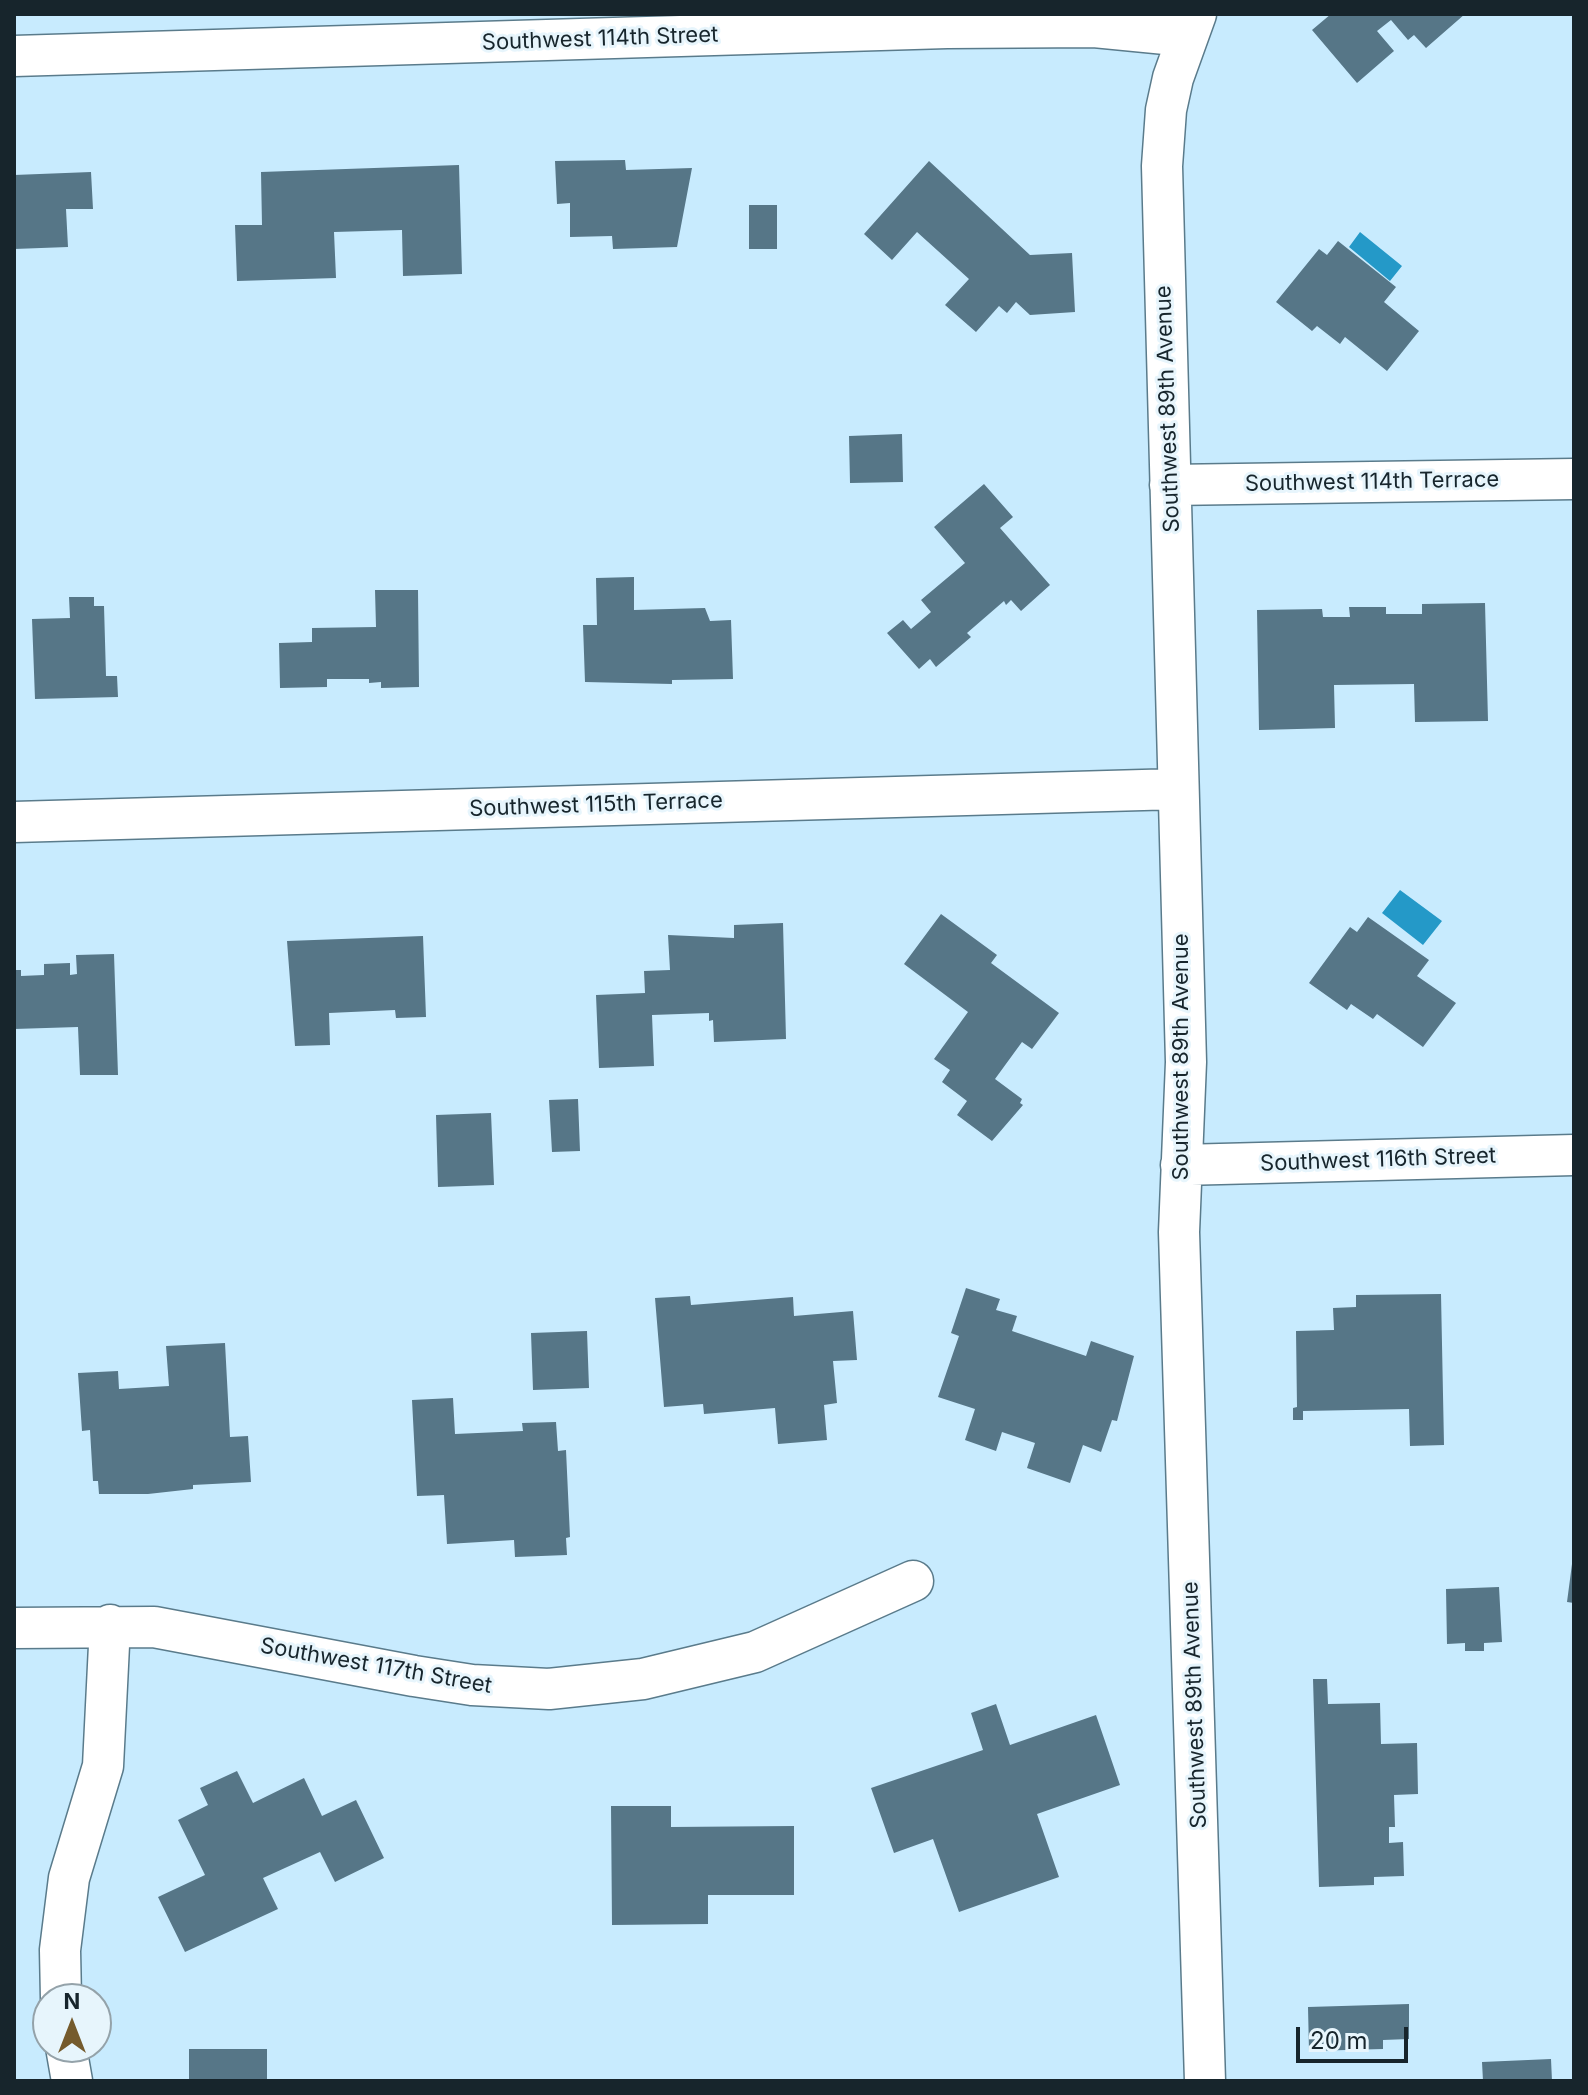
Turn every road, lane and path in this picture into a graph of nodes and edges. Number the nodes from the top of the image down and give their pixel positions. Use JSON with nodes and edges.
{"nodes":[{"id":1,"x":1191,"y":25,"type":"edge"},
{"id":2,"x":14,"y":56,"type":"edge"},
{"id":3,"x":1574,"y":479,"type":"edge"},
{"id":4,"x":1170,"y":485,"type":"junction"},
{"id":5,"x":1178,"y":789,"type":"junction"},
{"id":6,"x":14,"y":822,"type":"edge"},
{"id":7,"x":1574,"y":1155,"type":"edge"},
{"id":8,"x":1181,"y":1165,"type":"junction"},
{"id":9,"x":913,"y":1581,"type":"dead end"},
{"id":10,"x":110,"y":1625,"type":"junction"},
{"id":11,"x":14,"y":1628,"type":"edge"},
{"id":12,"x":61,"y":1983,"type":"edge"},
{"id":13,"x":1205,"y":2081,"type":"edge"}],
"edges":[{"from":1,"to":2,"type":"street","name":"Southwest 114th Street"},
{"from":1,"to":4,"type":"street","name":"Southwest 89th Avenue"},
{"from":3,"to":4,"type":"street","name":"Southwest 114th Terrace"},
{"from":4,"to":5,"type":"street","name":"Southwest 89th Avenue"},
{"from":5,"to":6,"type":"street","name":"Southwest 115th Terrace"},
{"from":5,"to":8,"type":"street","name":"Southwest 89th Avenue"},
{"from":7,"to":8,"type":"street","name":"Southwest 116th Street"},
{"from":8,"to":13,"type":"street","name":"Southwest 89th Avenue"},
{"from":9,"to":10,"type":"street","name":"Southwest 117th Street"},
{"from":10,"to":11,"type":"street","name":"Southwest 117th Street"},
{"from":10,"to":12,"type":"street"}]}
